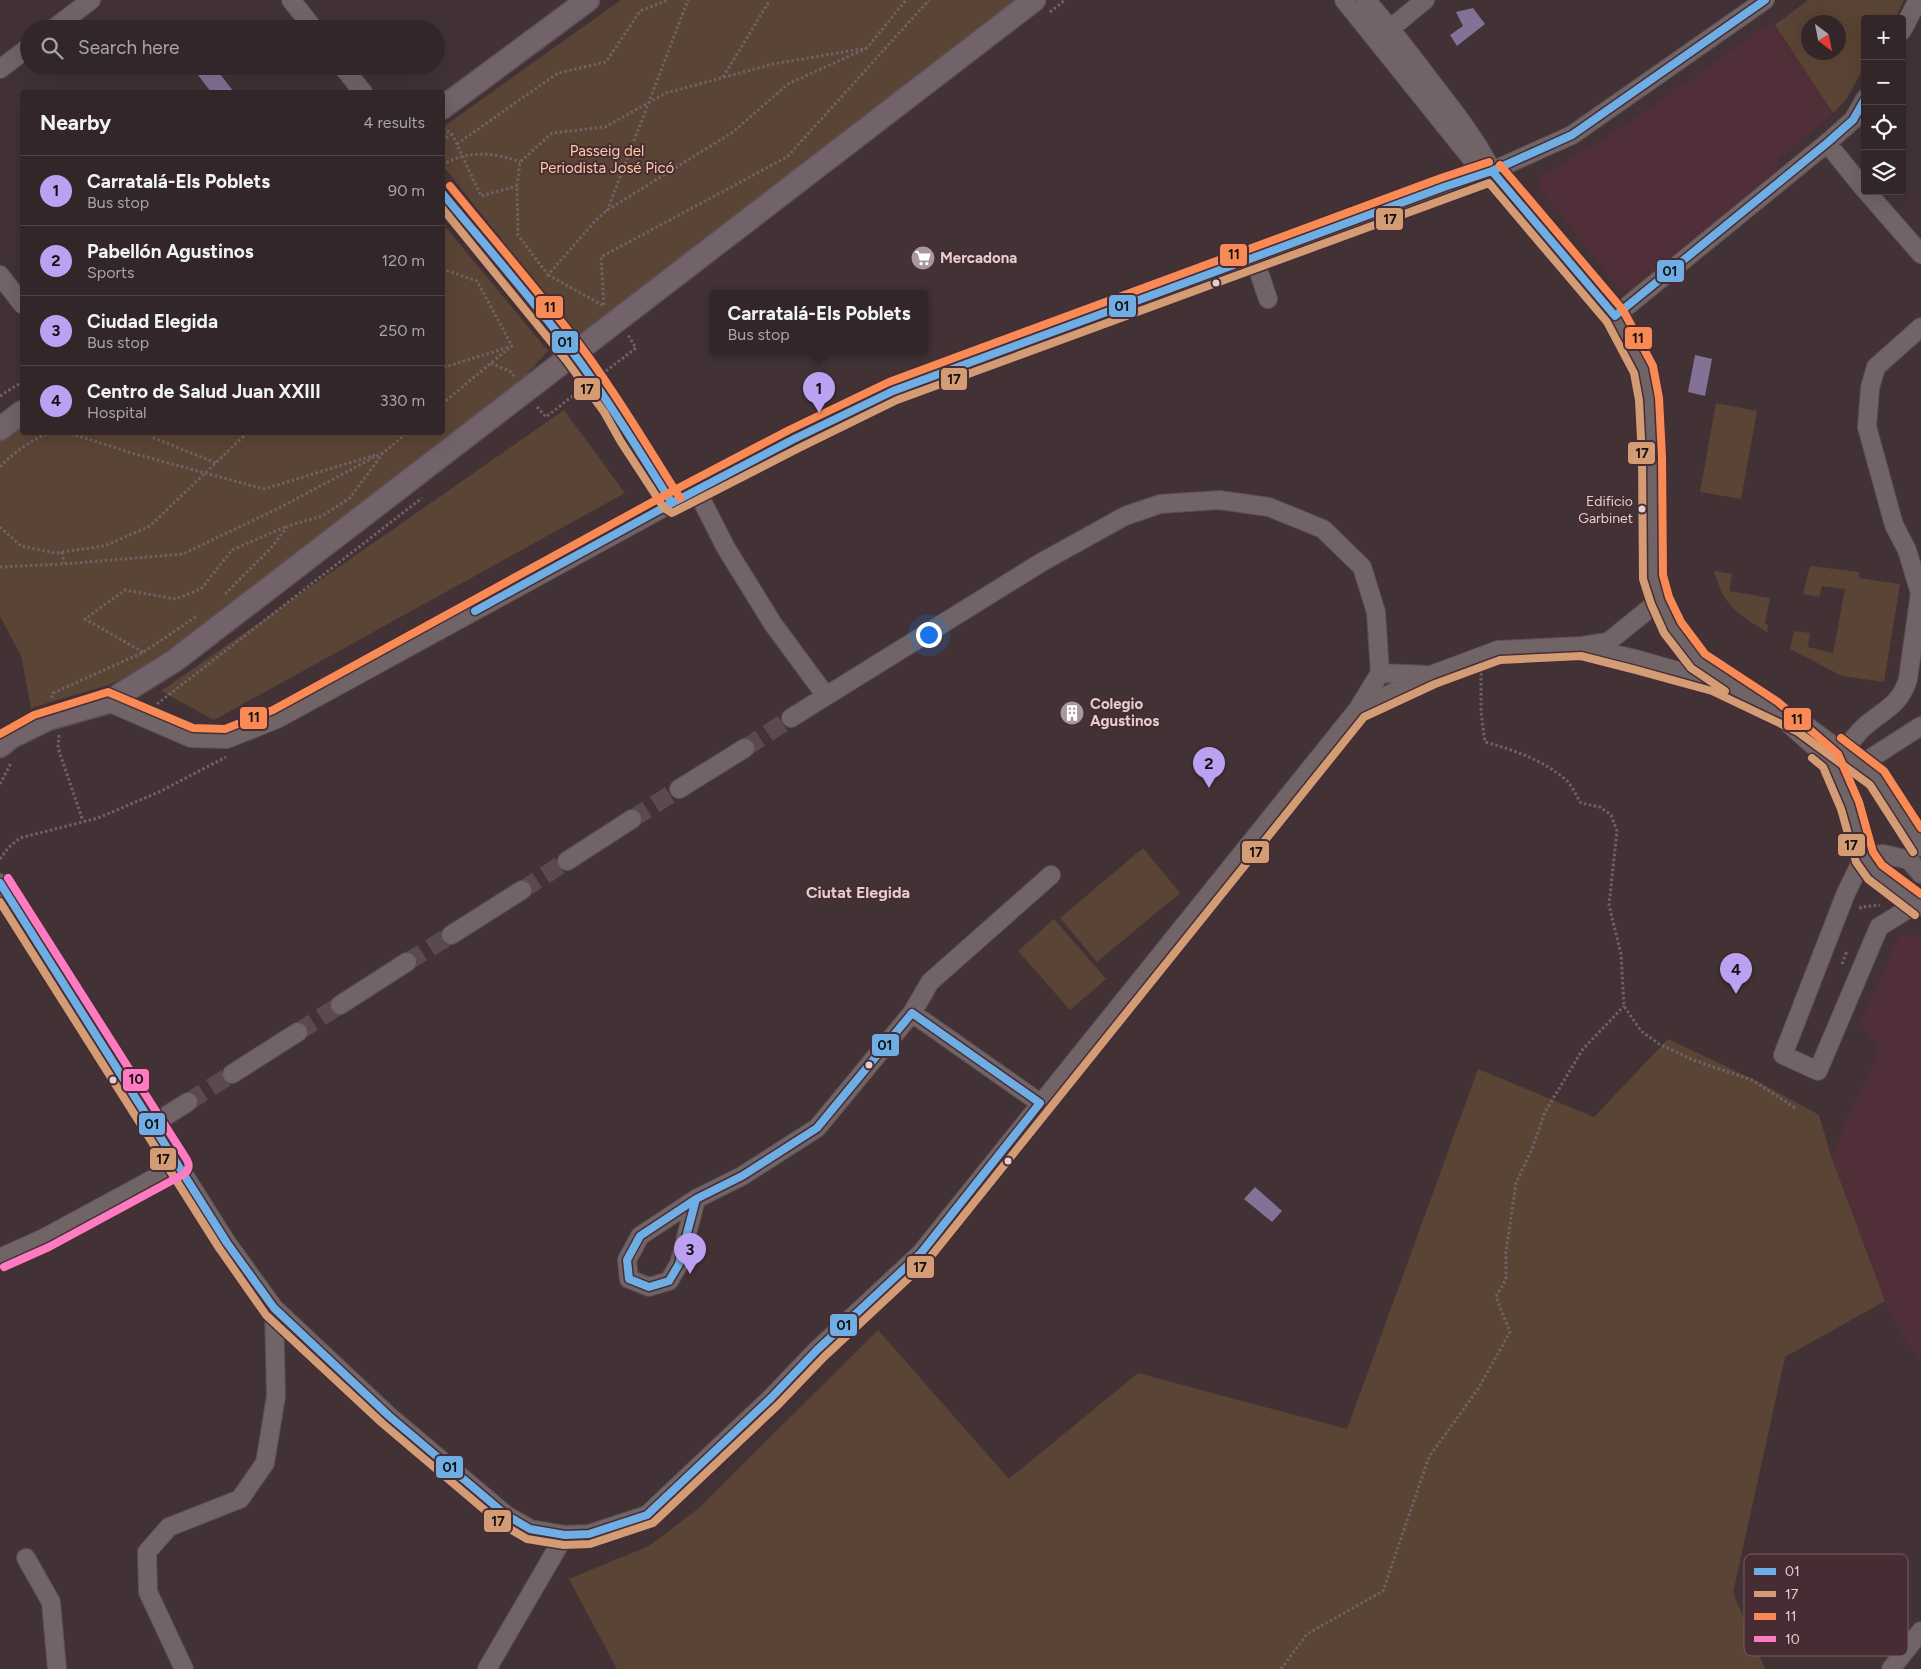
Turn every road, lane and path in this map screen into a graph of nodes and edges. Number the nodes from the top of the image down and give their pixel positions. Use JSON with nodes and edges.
{"nodes":[{"id":1,"x":91,"y":0,"type":"edge"},
{"id":2,"x":292,"y":0,"type":"edge"},
{"id":3,"x":588,"y":0,"type":"edge"},
{"id":4,"x":668,"y":0,"type":"edge"},
{"id":5,"x":687,"y":0,"type":"edge"},
{"id":6,"x":770,"y":0,"type":"edge"},
{"id":7,"x":906,"y":0,"type":"edge"},
{"id":8,"x":929,"y":0,"type":"edge"},
{"id":9,"x":1034,"y":0,"type":"edge"},
{"id":10,"x":1344,"y":0,"type":"edge"},
{"id":11,"x":1366,"y":0,"type":"edge"},
{"id":12,"x":1425,"y":0,"type":"edge"},
{"id":13,"x":1765,"y":0,"type":"edge"},
{"id":14,"x":1918,"y":0,"type":"edge"},
{"id":15,"x":65,"y":20,"type":"edge"},
{"id":16,"x":307,"y":20,"type":"edge"},
{"id":17,"x":1906,"y":23,"type":"edge"},
{"id":18,"x":1391,"y":28,"type":"junction"},
{"id":19,"x":867,"y":48,"type":"junction"},
{"id":20,"x":20,"y":54,"type":"edge"},
{"id":21,"x":0,"y":69,"type":"edge"},
{"id":22,"x":349,"y":75,"type":"edge"},
{"id":23,"x":722,"y":78,"type":"junction"},
{"id":24,"x":361,"y":90,"type":"edge"},
{"id":25,"x":650,"y":100,"type":"junction"},
{"id":26,"x":1862,"y":105,"type":"edge"},
{"id":27,"x":445,"y":106,"type":"edge"},
{"id":28,"x":445,"y":130,"type":"edge"},
{"id":29,"x":452,"y":134,"type":"junction"},
{"id":30,"x":445,"y":139,"type":"edge"},
{"id":31,"x":1827,"y":143,"type":"junction"},
{"id":32,"x":457,"y":144,"type":"junction"},
{"id":33,"x":520,"y":162,"type":"junction"},
{"id":34,"x":445,"y":164,"type":"edge"},
{"id":35,"x":1492,"y":171,"type":"junction"},
{"id":36,"x":1861,"y":185,"type":"edge"},
{"id":37,"x":517,"y":186,"type":"junction"},
{"id":38,"x":1869,"y":195,"type":"edge"},
{"id":39,"x":445,"y":196,"type":"edge"},
{"id":40,"x":606,"y":211,"type":"junction"},
{"id":41,"x":1921,"y":254,"type":"edge"},
{"id":42,"x":1254,"y":258,"type":"junction"},
{"id":43,"x":445,"y":270,"type":"edge"},
{"id":44,"x":0,"y":275,"type":"edge"},
{"id":45,"x":548,"y":275,"type":"junction"},
{"id":46,"x":1268,"y":299,"type":"dead end"},
{"id":47,"x":20,"y":301,"type":"edge"},
{"id":48,"x":1615,"y":316,"type":"junction"},
{"id":49,"x":1921,"y":327,"type":"edge"},
{"id":50,"x":512,"y":346,"type":"junction"},
{"id":51,"x":574,"y":354,"type":"junction"},
{"id":52,"x":445,"y":367,"type":"edge"},
{"id":53,"x":20,"y":383,"type":"edge"},
{"id":54,"x":0,"y":396,"type":"edge"},
{"id":55,"x":445,"y":402,"type":"edge"},
{"id":56,"x":20,"y":414,"type":"edge"},
{"id":57,"x":0,"y":429,"type":"edge"},
{"id":58,"x":44,"y":435,"type":"edge"},
{"id":59,"x":76,"y":435,"type":"edge"},
{"id":60,"x":154,"y":435,"type":"edge"},
{"id":61,"x":245,"y":435,"type":"edge"},
{"id":62,"x":404,"y":435,"type":"edge"},
{"id":63,"x":383,"y":453,"type":"junction"},
{"id":64,"x":216,"y":463,"type":"junction"},
{"id":65,"x":0,"y":467,"type":"edge"},
{"id":66,"x":206,"y":473,"type":"junction"},
{"id":67,"x":697,"y":491,"type":"junction"},
{"id":68,"x":672,"y":503,"type":"junction"},
{"id":69,"x":0,"y":526,"type":"edge"},
{"id":70,"x":288,"y":526,"type":"junction"},
{"id":71,"x":62,"y":552,"type":"junction"},
{"id":72,"x":64,"y":564,"type":"junction"},
{"id":73,"x":0,"y":567,"type":"edge"},
{"id":74,"x":1660,"y":600,"type":"junction"},
{"id":75,"x":219,"y":601,"type":"dead end"},
{"id":76,"x":204,"y":611,"type":"dead end"},
{"id":77,"x":1582,"y":646,"type":"junction"},
{"id":78,"x":144,"y":652,"type":"junction"},
{"id":79,"x":1480,"y":667,"type":"dead end"},
{"id":80,"x":1380,"y":673,"type":"junction"},
{"id":81,"x":1431,"y":675,"type":"junction"},
{"id":82,"x":826,"y":696,"type":"junction"},
{"id":83,"x":108,"y":702,"type":"junction"},
{"id":84,"x":1358,"y":710,"type":"junction"},
{"id":85,"x":1773,"y":710,"type":"junction"},
{"id":86,"x":55,"y":717,"type":"junction"},
{"id":87,"x":791,"y":718,"type":"tunnel mouth"},
{"id":88,"x":1921,"y":726,"type":"edge"},
{"id":89,"x":0,"y":746,"type":"edge"},
{"id":90,"x":745,"y":748,"type":"tunnel mouth"},
{"id":91,"x":1843,"y":752,"type":"junction"},
{"id":92,"x":226,"y":757,"type":"dead end"},
{"id":93,"x":1860,"y":765,"type":"junction"},
{"id":94,"x":680,"y":789,"type":"tunnel mouth"},
{"id":95,"x":632,"y":820,"type":"tunnel mouth"},
{"id":96,"x":83,"y":822,"type":"junction"},
{"id":97,"x":1921,"y":847,"type":"edge"},
{"id":98,"x":1864,"y":856,"type":"junction"},
{"id":99,"x":0,"y":859,"type":"edge"},
{"id":100,"x":567,"y":861,"type":"tunnel mouth"},
{"id":101,"x":1921,"y":874,"type":"edge"},
{"id":102,"x":1051,"y":875,"type":"dead end"},
{"id":103,"x":0,"y":883,"type":"edge"},
{"id":104,"x":522,"y":890,"type":"tunnel mouth"},
{"id":105,"x":1918,"y":905,"type":"edge"},
{"id":106,"x":451,"y":935,"type":"tunnel mouth"},
{"id":107,"x":408,"y":962,"type":"tunnel mouth"},
{"id":108,"x":340,"y":1005,"type":"tunnel mouth"},
{"id":109,"x":1624,"y":1006,"type":"junction"},
{"id":110,"x":912,"y":1013,"type":"junction"},
{"id":111,"x":298,"y":1032,"type":"tunnel mouth"},
{"id":112,"x":232,"y":1074,"type":"tunnel mouth"},
{"id":113,"x":188,"y":1102,"type":"tunnel mouth"},
{"id":114,"x":1040,"y":1103,"type":"junction"},
{"id":115,"x":1797,"y":1109,"type":"dead end"},
{"id":116,"x":153,"y":1124,"type":"junction"},
{"id":117,"x":180,"y":1166,"type":"junction"},
{"id":118,"x":696,"y":1198,"type":"junction"},
{"id":119,"x":0,"y":1258,"type":"edge"},
{"id":120,"x":274,"y":1308,"type":"junction"},
{"id":121,"x":565,"y":1535,"type":"junction"},
{"id":122,"x":26,"y":1558,"type":"dead end"},
{"id":123,"x":1921,"y":1630,"type":"edge"},
{"id":124,"x":1908,"y":1647,"type":"edge"},
{"id":125,"x":1902,"y":1656,"type":"edge"},
{"id":126,"x":57,"y":1669,"type":"edge"},
{"id":127,"x":184,"y":1669,"type":"edge"},
{"id":128,"x":487,"y":1669,"type":"edge"},
{"id":129,"x":1281,"y":1669,"type":"edge"},
{"id":130,"x":1892,"y":1669,"type":"edge"}],
"edges":[{"from":1,"to":15,"type":"street"},
{"from":2,"to":16,"type":"street"},
{"from":3,"to":27,"type":"main road"},
{"from":4,"to":32,"type":"path"},
{"from":5,"to":25,"type":"path"},
{"from":6,"to":23,"type":"path"},
{"from":7,"to":19,"type":"path"},
{"from":8,"to":45,"type":"path"},
{"from":9,"to":51,"type":"main road"},
{"from":10,"to":35,"type":"street"},
{"from":11,"to":18,"type":"street"},
{"from":12,"to":18,"type":"street"},
{"from":13,"to":35,"type":"street"},
{"from":14,"to":17,"type":"street"},
{"from":18,"to":35,"type":"street"},
{"from":19,"to":23,"type":"path"},
{"from":19,"to":40,"type":"path"},
{"from":20,"to":21,"type":"street"},
{"from":22,"to":24,"type":"street"},
{"from":23,"to":25,"type":"path"},
{"from":25,"to":33,"type":"path"},
{"from":25,"to":40,"type":"path"},
{"from":26,"to":31,"type":"street"},
{"from":28,"to":29,"type":"path"},
{"from":29,"to":30,"type":"path"},
{"from":29,"to":32,"type":"path"},
{"from":31,"to":36,"type":"street"},
{"from":31,"to":48,"type":"street"},
{"from":32,"to":37,"type":"path"},
{"from":33,"to":34,"type":"path","bridge":true},
{"from":33,"to":37,"type":"path"},
{"from":35,"to":42,"type":"street"},
{"from":35,"to":48,"type":"street"},
{"from":37,"to":45,"type":"path"},
{"from":38,"to":41,"type":"street"},
{"from":39,"to":51,"type":"street"},
{"from":40,"to":45,"type":"path"},
{"from":42,"to":46,"type":"street"},
{"from":42,"to":67,"type":"street"},
{"from":43,"to":50,"type":"path"},
{"from":44,"to":47,"type":"street"},
{"from":48,"to":74,"type":"street"},
{"from":49,"to":91,"type":"street"},
{"from":50,"to":52,"type":"path"},
{"from":50,"to":55,"type":"path"},
{"from":51,"to":68,"type":"street"},
{"from":51,"to":83,"type":"main road"},
{"from":53,"to":54,"type":"path"},
{"from":56,"to":57,"type":"main road"},
{"from":58,"to":65,"type":"path"},
{"from":59,"to":66,"type":"path"},
{"from":60,"to":64,"type":"path"},
{"from":61,"to":64,"type":"path"},
{"from":62,"to":63,"type":"path"},
{"from":63,"to":66,"type":"path"},
{"from":63,"to":70,"type":"path"},
{"from":63,"to":72,"type":"path"},
{"from":64,"to":66,"type":"path"},
{"from":66,"to":71,"type":"path"},
{"from":67,"to":68,"type":"street"},
{"from":67,"to":82,"type":"street"},
{"from":68,"to":83,"type":"street"},
{"from":69,"to":71,"type":"path"},
{"from":70,"to":75,"type":"path"},
{"from":70,"to":78,"type":"path"},
{"from":71,"to":72,"type":"path"},
{"from":72,"to":73,"type":"path"},
{"from":74,"to":77,"type":"street"},
{"from":74,"to":85,"type":"street"},
{"from":76,"to":78,"type":"path"},
{"from":77,"to":81,"type":"street"},
{"from":77,"to":85,"type":"street"},
{"from":78,"to":86,"type":"path"},
{"from":79,"to":109,"type":"path"},
{"from":80,"to":81,"type":"street"},
{"from":80,"to":82,"type":"street"},
{"from":80,"to":84,"type":"street"},
{"from":81,"to":84,"type":"street"},
{"from":82,"to":87,"type":"street"},
{"from":83,"to":86,"type":"main road"},
{"from":84,"to":114,"type":"street"},
{"from":85,"to":91,"type":"street"},
{"from":85,"to":98,"type":"street"},
{"from":86,"to":89,"type":"main road"},
{"from":86,"to":96,"type":"path"},
{"from":88,"to":93,"type":"street"},
{"from":90,"to":94,"type":"street"},
{"from":91,"to":93,"type":"street"},
{"from":92,"to":96,"type":"path"},
{"from":93,"to":97,"type":"street"},
{"from":95,"to":100,"type":"street"},
{"from":96,"to":99,"type":"path"},
{"from":98,"to":101,"type":"street"},
{"from":98,"to":105,"type":"street"},
{"from":98,"to":105,"type":"street"},
{"from":102,"to":110,"type":"street"},
{"from":103,"to":116,"type":"street"},
{"from":104,"to":106,"type":"street"},
{"from":107,"to":108,"type":"street"},
{"from":109,"to":115,"type":"path"},
{"from":109,"to":129,"type":"path"},
{"from":110,"to":114,"type":"street"},
{"from":110,"to":118,"type":"street"},
{"from":111,"to":112,"type":"street"},
{"from":113,"to":116,"type":"street"},
{"from":114,"to":121,"type":"street"},
{"from":116,"to":117,"type":"street"},
{"from":117,"to":119,"type":"street"},
{"from":117,"to":120,"type":"street"},
{"from":118,"to":118,"type":"street"},
{"from":120,"to":121,"type":"street"},
{"from":120,"to":127,"type":"street"},
{"from":121,"to":128,"type":"street"},
{"from":122,"to":126,"type":"street"},
{"from":123,"to":124,"type":"street"},
{"from":125,"to":130,"type":"street"}]}
